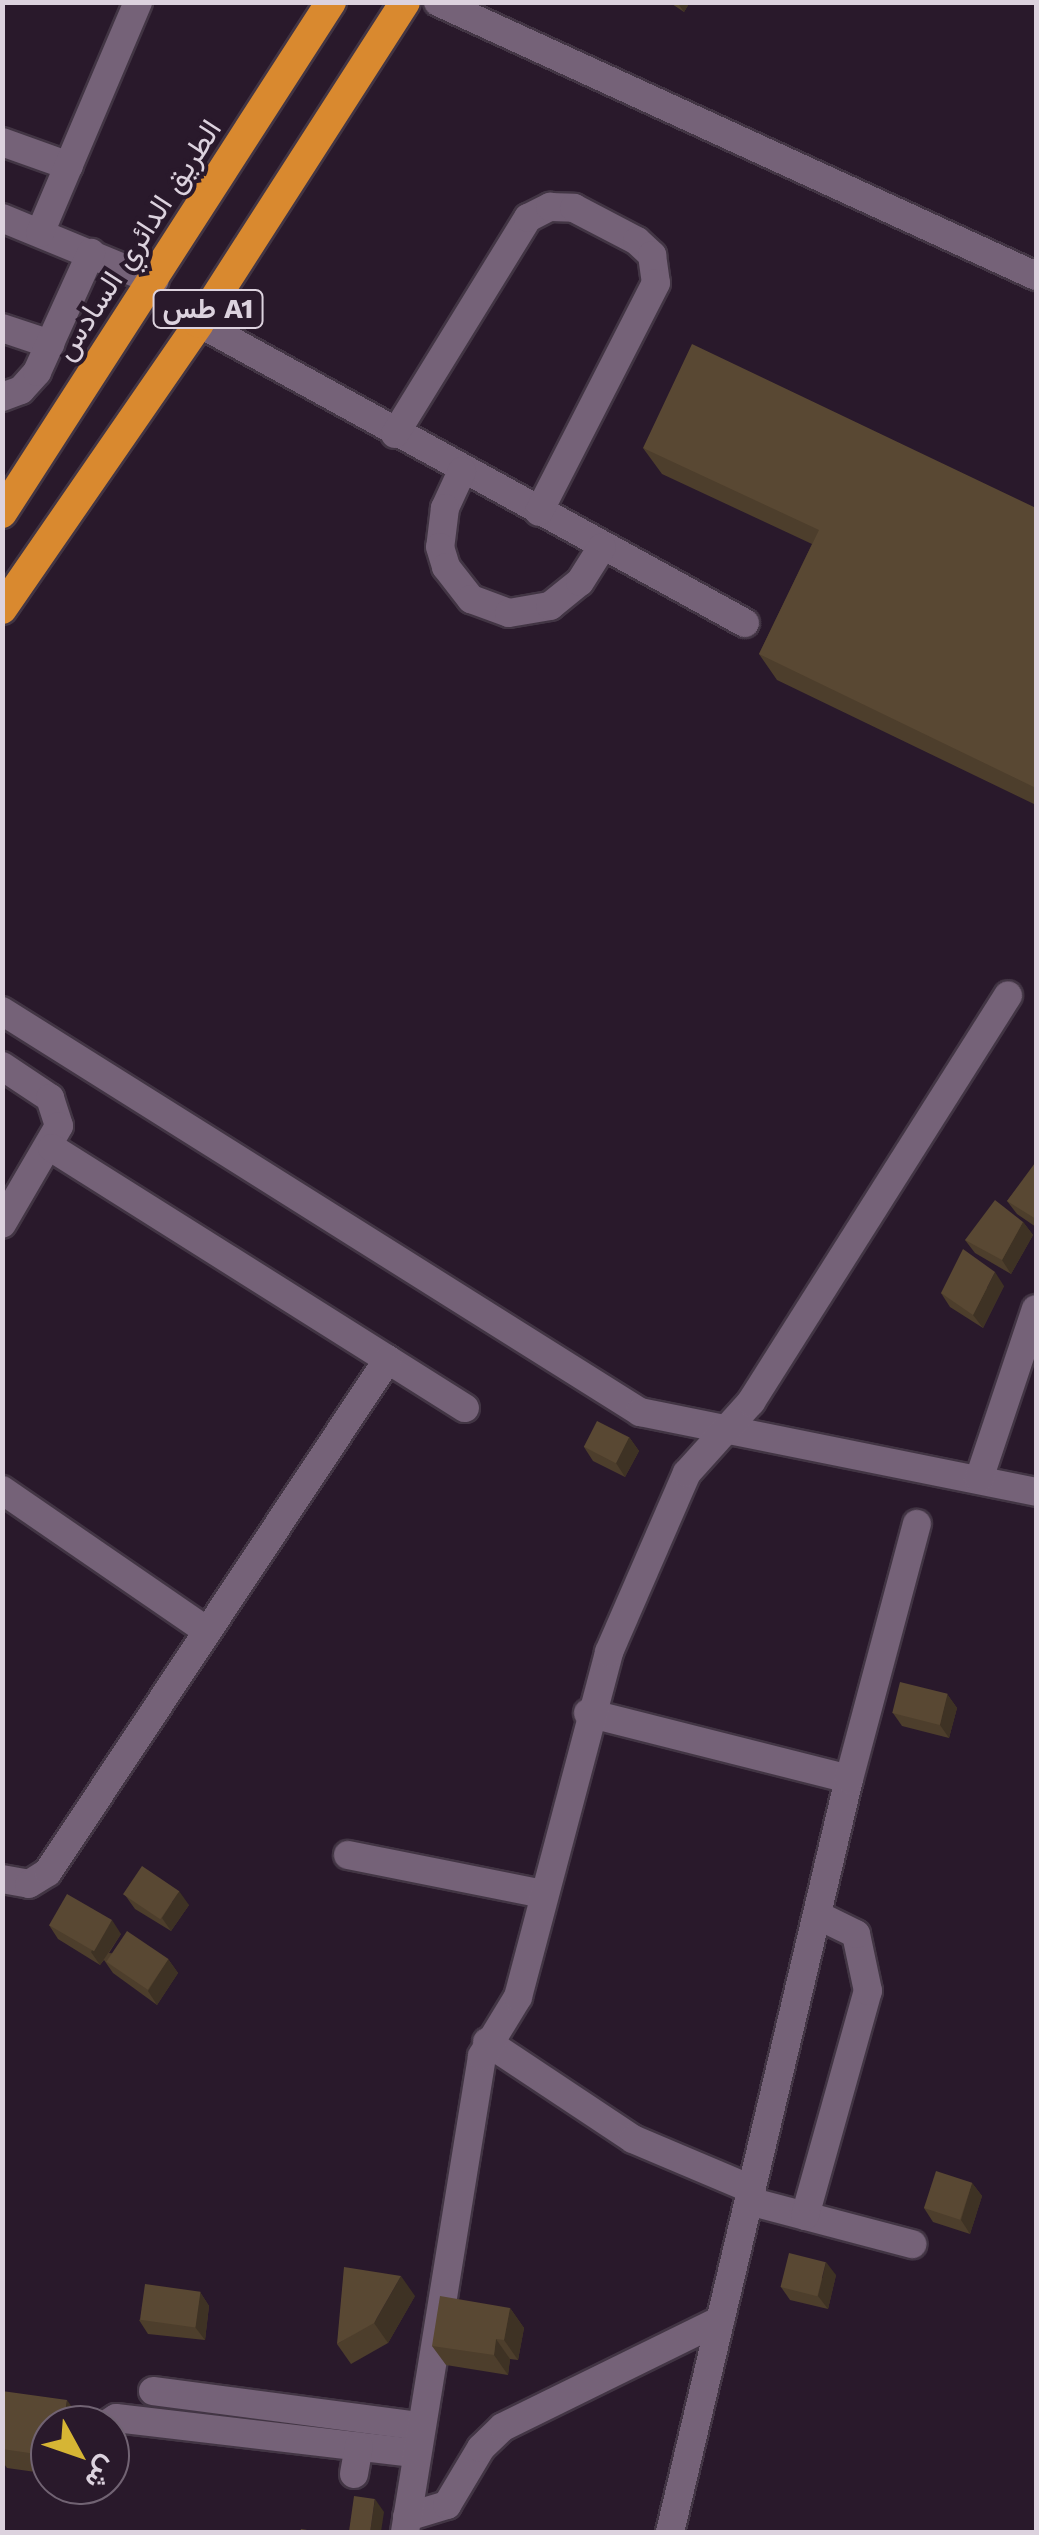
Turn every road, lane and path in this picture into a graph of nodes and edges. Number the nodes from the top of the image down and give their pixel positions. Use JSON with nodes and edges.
{"nodes":[{"id":1,"x":138,"y":2,"type":"edge"},
{"id":2,"x":404,"y":2,"type":"edge"},
{"id":3,"x":438,"y":2,"type":"edge"},
{"id":4,"x":326,"y":7,"type":"edge"},
{"id":5,"x":2,"y":142,"type":"edge"},
{"id":6,"x":69,"y":166,"type":"junction"},
{"id":7,"x":2,"y":218,"type":"edge"},
{"id":8,"x":40,"y":233,"type":"junction"},
{"id":9,"x":91,"y":252,"type":"junction"},
{"id":10,"x":1036,"y":276,"type":"edge"},
{"id":11,"x":155,"y":281,"type":"junction"},
{"id":12,"x":200,"y":322,"type":"junction"},
{"id":13,"x":2,"y":328,"type":"edge"},
{"id":14,"x":50,"y":344,"type":"junction"},
{"id":15,"x":2,"y":397,"type":"edge"},
{"id":16,"x":394,"y":434,"type":"junction"},
{"id":17,"x":462,"y":470,"type":"junction"},
{"id":18,"x":539,"y":512,"type":"junction"},
{"id":19,"x":2,"y":513,"type":"edge"},
{"id":20,"x":602,"y":547,"type":"junction"},
{"id":21,"x":2,"y":609,"type":"edge"},
{"id":22,"x":745,"y":623,"type":"dead end"},
{"id":23,"x":1008,"y":996,"type":"dead end"},
{"id":24,"x":2,"y":1012,"type":"edge"},
{"id":25,"x":2,"y":1066,"type":"edge"},
{"id":26,"x":52,"y":1148,"type":"junction"},
{"id":27,"x":2,"y":1224,"type":"edge"},
{"id":28,"x":1036,"y":1309,"type":"edge"},
{"id":29,"x":388,"y":1360,"type":"junction"},
{"id":30,"x":465,"y":1408,"type":"dead end"},
{"id":31,"x":724,"y":1433,"type":"junction"},
{"id":32,"x":979,"y":1480,"type":"junction"},
{"id":33,"x":2,"y":1490,"type":"edge"},
{"id":34,"x":1036,"y":1492,"type":"edge"},
{"id":35,"x":917,"y":1524,"type":"dead end"},
{"id":36,"x":208,"y":1631,"type":"junction"},
{"id":37,"x":588,"y":1713,"type":"junction"},
{"id":38,"x":849,"y":1779,"type":"junction"},
{"id":39,"x":348,"y":1854,"type":"dead end"},
{"id":40,"x":2,"y":1879,"type":"edge"},
{"id":41,"x":543,"y":1894,"type":"junction"},
{"id":42,"x":817,"y":1915,"type":"junction"},
{"id":43,"x":487,"y":2042,"type":"junction"},
{"id":44,"x":750,"y":2195,"type":"junction"},
{"id":45,"x":805,"y":2216,"type":"junction"},
{"id":46,"x":912,"y":2244,"type":"dead end"},
{"id":47,"x":720,"y":2320,"type":"junction"},
{"id":48,"x":153,"y":2391,"type":"dead end"},
{"id":49,"x":130,"y":2420,"type":"edge"},
{"id":50,"x":418,"y":2440,"type":"junction"},
{"id":51,"x":406,"y":2525,"type":"edge"},
{"id":52,"x":670,"y":2532,"type":"edge"}],
"edges":[{"from":1,"to":6,"type":"street"},
{"from":2,"to":12,"type":"highway","number":"طس A1"},
{"from":3,"to":10,"type":"street"},
{"from":4,"to":11,"type":"highway","name":"الطريق الدائري السادس","number":"طس A1"},
{"from":5,"to":6,"type":"street"},
{"from":6,"to":8,"type":"street"},
{"from":7,"to":8,"type":"street"},
{"from":8,"to":9,"type":"street"},
{"from":9,"to":11,"type":"street"},
{"from":9,"to":14,"type":"street"},
{"from":11,"to":19,"type":"highway","name":"الطريق الدائري السادس","number":"طس A1"},
{"from":12,"to":16,"type":"street"},
{"from":12,"to":21,"type":"highway","number":"طس A1"},
{"from":13,"to":14,"type":"street"},
{"from":14,"to":15,"type":"street"},
{"from":16,"to":17,"type":"street"},
{"from":16,"to":18,"type":"street"},
{"from":17,"to":18,"type":"street"},
{"from":17,"to":20,"type":"street"},
{"from":18,"to":20,"type":"street"},
{"from":20,"to":22,"type":"street"},
{"from":23,"to":31,"type":"street"},
{"from":24,"to":31,"type":"street"},
{"from":25,"to":26,"type":"street"},
{"from":26,"to":27,"type":"street"},
{"from":26,"to":29,"type":"street"},
{"from":28,"to":32,"type":"street"},
{"from":29,"to":30,"type":"street"},
{"from":29,"to":36,"type":"street"},
{"from":31,"to":32,"type":"street"},
{"from":31,"to":37,"type":"street"},
{"from":32,"to":34,"type":"street"},
{"from":33,"to":36,"type":"street"},
{"from":35,"to":38,"type":"street"},
{"from":36,"to":40,"type":"street"},
{"from":37,"to":38,"type":"street"},
{"from":37,"to":41,"type":"street"},
{"from":38,"to":42,"type":"street"},
{"from":39,"to":41,"type":"street"},
{"from":41,"to":43,"type":"street"},
{"from":42,"to":44,"type":"street"},
{"from":42,"to":45,"type":"street"},
{"from":43,"to":44,"type":"street"},
{"from":43,"to":50,"type":"street"},
{"from":44,"to":45,"type":"street"},
{"from":44,"to":47,"type":"street"},
{"from":45,"to":46,"type":"street"},
{"from":47,"to":51,"type":"street"},
{"from":47,"to":52,"type":"street"},
{"from":48,"to":50,"type":"street"},
{"from":49,"to":50,"type":"street"},
{"from":50,"to":51,"type":"street"}]}
